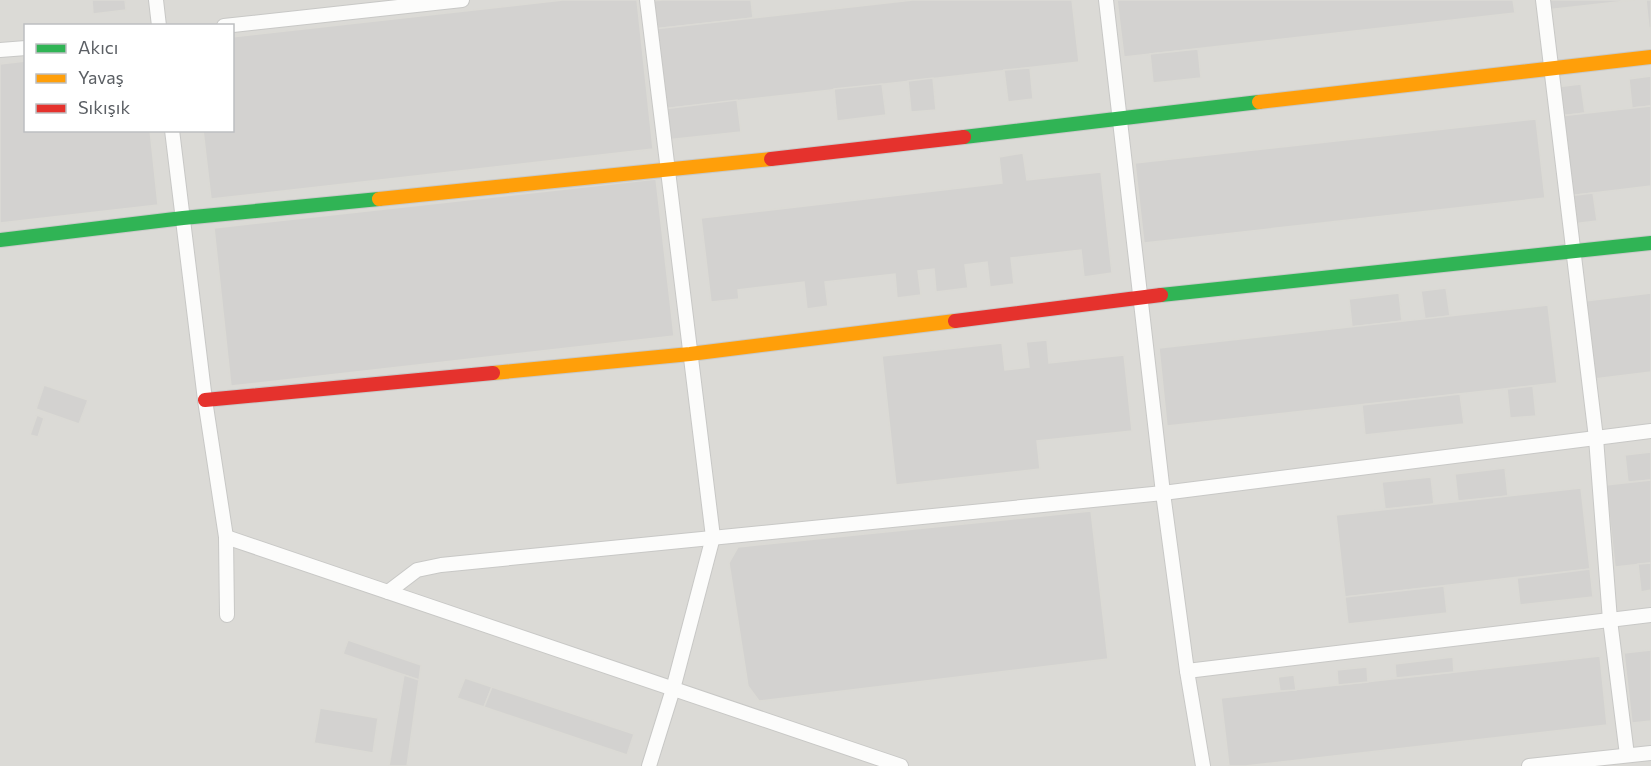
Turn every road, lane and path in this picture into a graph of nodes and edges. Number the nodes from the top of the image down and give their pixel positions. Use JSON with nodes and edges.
{"nodes":[{"id":1,"x":156,"y":0,"type":"edge"},
{"id":2,"x":462,"y":0,"type":"edge"},
{"id":3,"x":647,"y":0,"type":"edge"},
{"id":4,"x":1106,"y":0,"type":"edge"},
{"id":5,"x":1543,"y":0,"type":"edge"},
{"id":6,"x":159,"y":24,"type":"edge"},
{"id":7,"x":234,"y":25,"type":"edge"},
{"id":8,"x":24,"y":48,"type":"edge"},
{"id":9,"x":0,"y":50,"type":"edge"},
{"id":10,"x":1651,"y":57,"type":"edge"},
{"id":11,"x":1551,"y":69,"type":"junction"},
{"id":12,"x":1120,"y":118,"type":"junction"},
{"id":13,"x":172,"y":132,"type":"edge"},
{"id":14,"x":667,"y":171,"type":"junction"},
{"id":15,"x":183,"y":218,"type":"junction"},
{"id":16,"x":0,"y":240,"type":"edge"},
{"id":17,"x":1651,"y":243,"type":"edge"},
{"id":18,"x":1573,"y":252,"type":"junction"},
{"id":19,"x":1141,"y":297,"type":"junction"},
{"id":20,"x":690,"y":354,"type":"junction"},
{"id":21,"x":205,"y":400,"type":"junction"},
{"id":22,"x":1651,"y":431,"type":"edge"},
{"id":23,"x":1596,"y":438,"type":"junction"},
{"id":24,"x":1163,"y":493,"type":"junction"},
{"id":25,"x":226,"y":537,"type":"junction"},
{"id":26,"x":713,"y":537,"type":"junction"},
{"id":27,"x":388,"y":592,"type":"junction"},
{"id":28,"x":227,"y":615,"type":"dead end"},
{"id":29,"x":1651,"y":615,"type":"edge"},
{"id":30,"x":1610,"y":620,"type":"junction"},
{"id":31,"x":1186,"y":671,"type":"junction"},
{"id":32,"x":672,"y":689,"type":"junction"},
{"id":33,"x":1651,"y":753,"type":"edge"},
{"id":34,"x":1627,"y":755,"type":"junction"},
{"id":35,"x":649,"y":766,"type":"edge"},
{"id":36,"x":901,"y":766,"type":"edge"},
{"id":37,"x":1203,"y":766,"type":"edge"},
{"id":38,"x":1529,"y":766,"type":"edge"}],
"edges":[{"from":1,"to":6,"type":"street"},
{"from":2,"to":7,"type":"street"},
{"from":3,"to":14,"type":"street"},
{"from":4,"to":12,"type":"street"},
{"from":5,"to":11,"type":"street"},
{"from":8,"to":9,"type":"street"},
{"from":10,"to":11,"type":"street"},
{"from":11,"to":12,"type":"street"},
{"from":11,"to":18,"type":"street"},
{"from":12,"to":14,"type":"street"},
{"from":12,"to":19,"type":"street"},
{"from":13,"to":15,"type":"street"},
{"from":14,"to":15,"type":"street"},
{"from":14,"to":20,"type":"street"},
{"from":15,"to":16,"type":"street"},
{"from":15,"to":21,"type":"street"},
{"from":17,"to":18,"type":"street"},
{"from":18,"to":19,"type":"street"},
{"from":18,"to":23,"type":"street"},
{"from":19,"to":20,"type":"street"},
{"from":19,"to":24,"type":"street"},
{"from":20,"to":21,"type":"street"},
{"from":20,"to":26,"type":"street"},
{"from":21,"to":25,"type":"street"},
{"from":22,"to":23,"type":"street"},
{"from":23,"to":24,"type":"street"},
{"from":23,"to":30,"type":"street"},
{"from":24,"to":26,"type":"street"},
{"from":24,"to":31,"type":"street"},
{"from":25,"to":27,"type":"street"},
{"from":25,"to":28,"type":"street"},
{"from":26,"to":27,"type":"street"},
{"from":26,"to":32,"type":"street"},
{"from":27,"to":32,"type":"street"},
{"from":29,"to":30,"type":"street"},
{"from":30,"to":31,"type":"street"},
{"from":30,"to":34,"type":"street"},
{"from":31,"to":37,"type":"street"},
{"from":32,"to":35,"type":"street"},
{"from":32,"to":36,"type":"street"},
{"from":33,"to":34,"type":"street"},
{"from":34,"to":38,"type":"street"}]}
